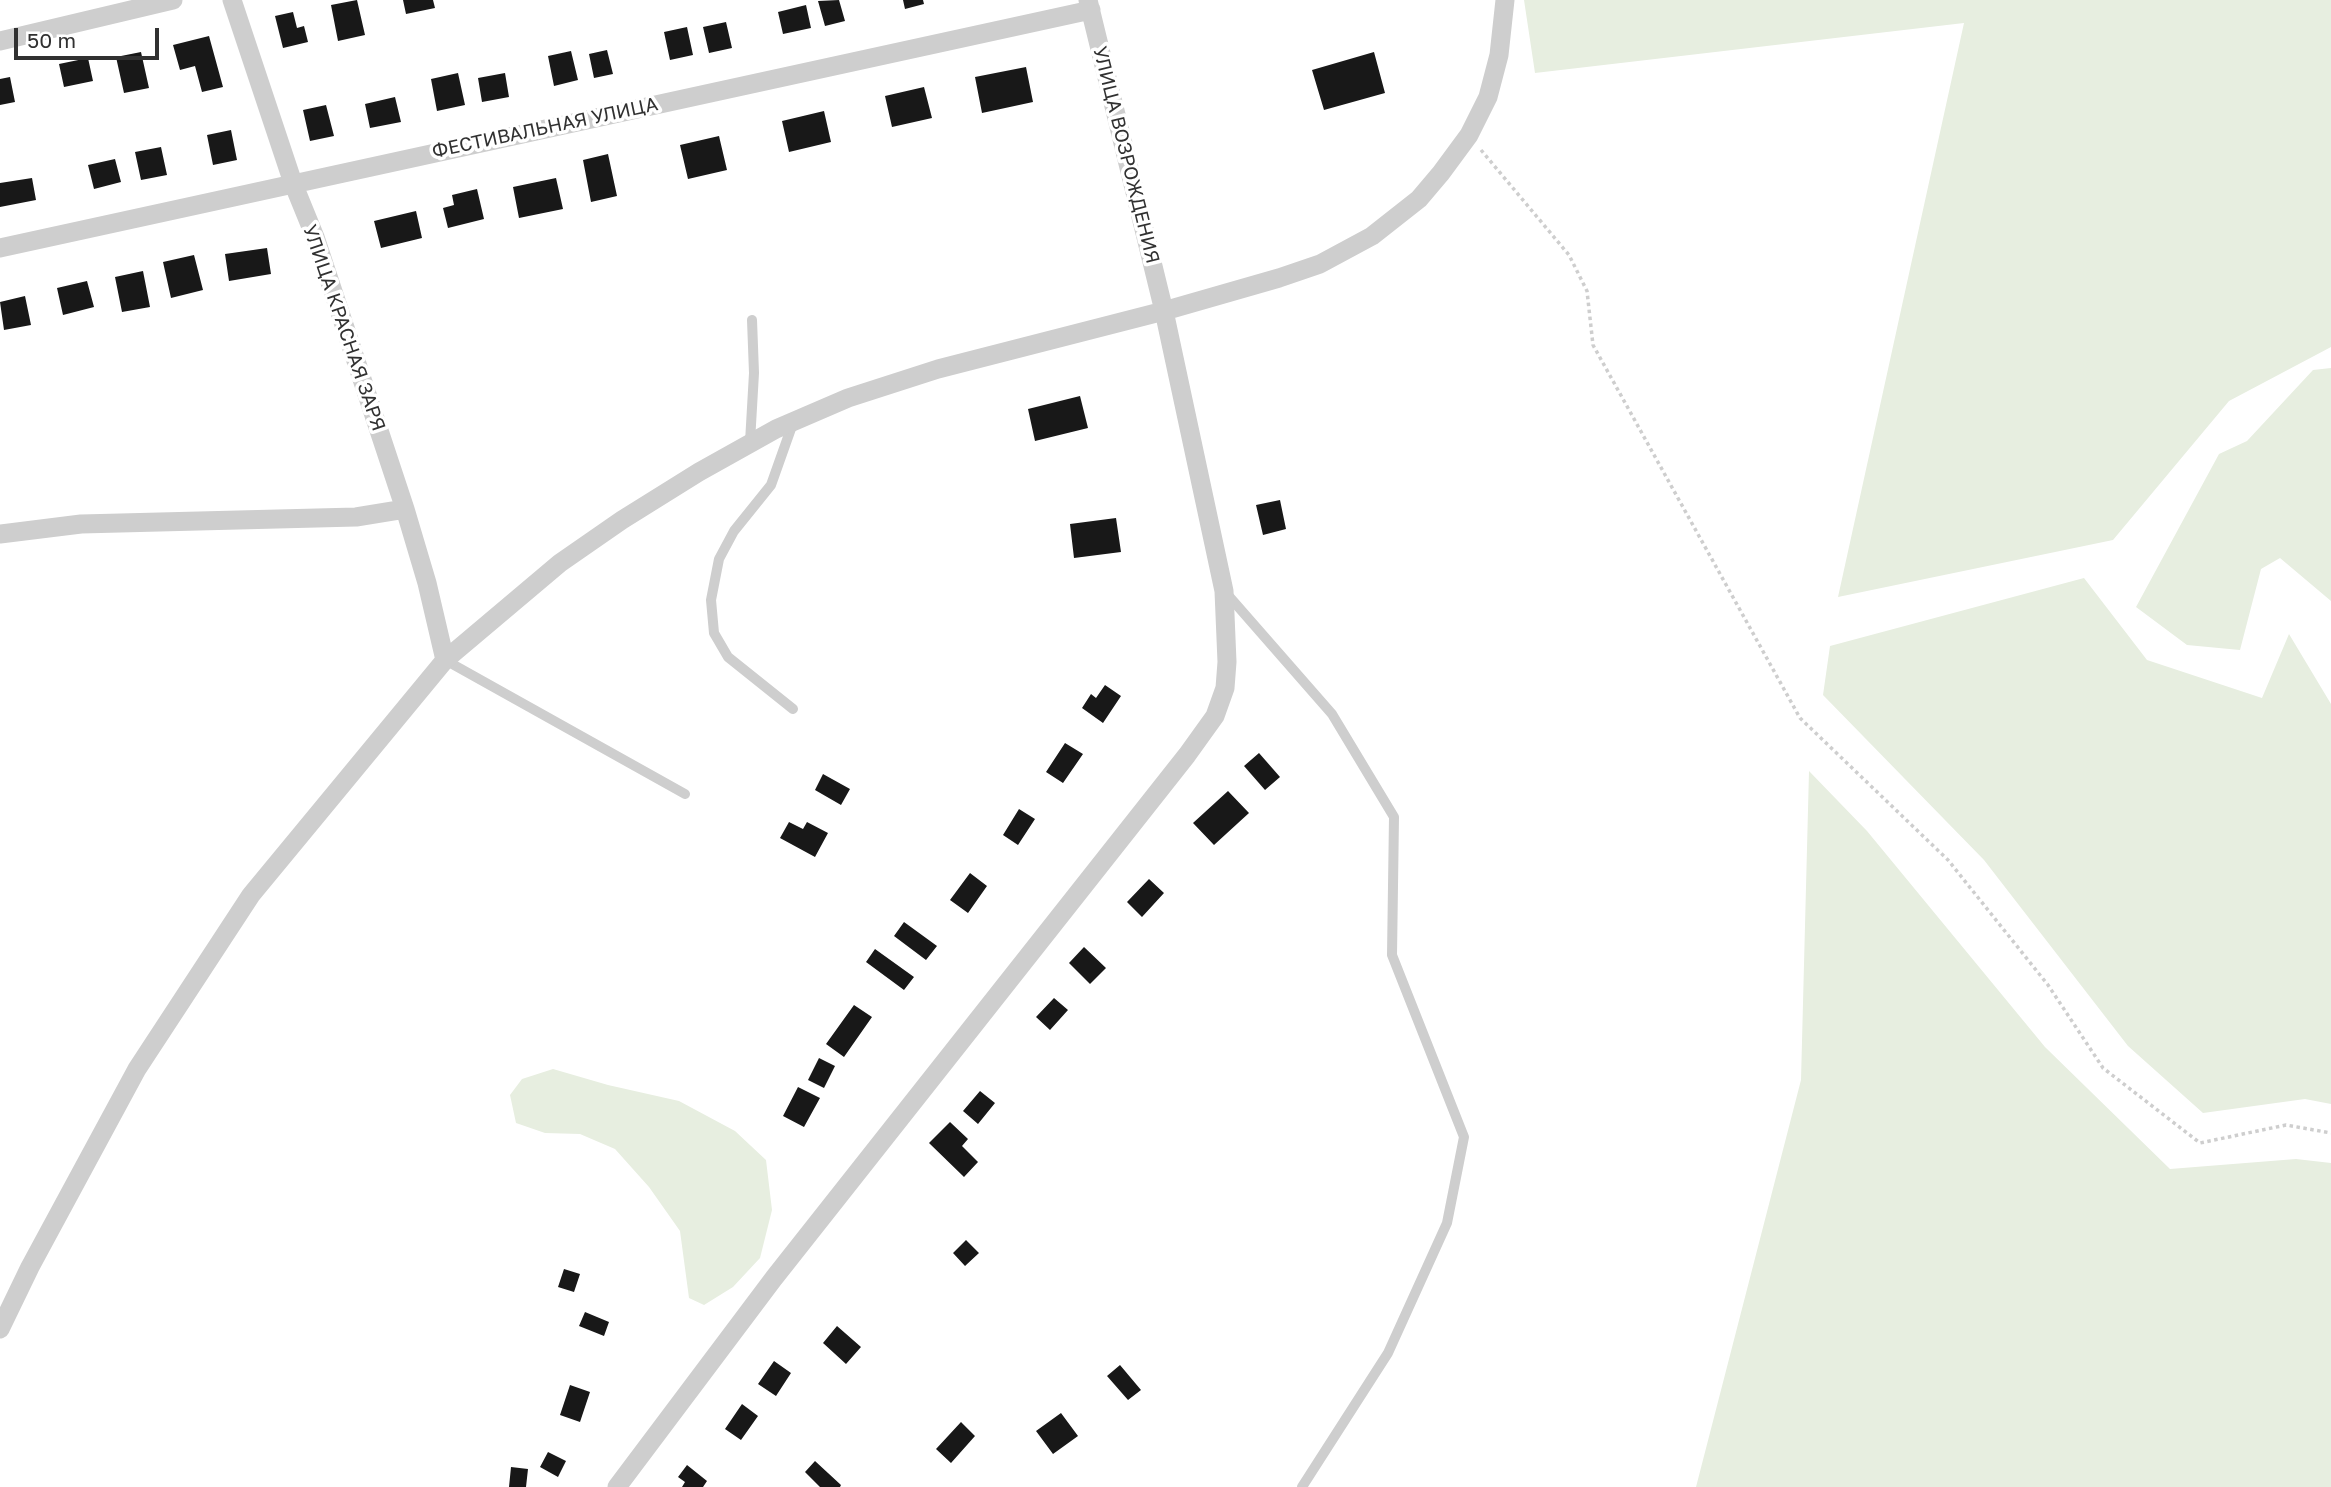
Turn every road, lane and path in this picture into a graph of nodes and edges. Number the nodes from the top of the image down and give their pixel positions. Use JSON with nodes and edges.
{"nodes":[{"id":1,"x":173,"y":0,"type":"edge"},
{"id":2,"x":232,"y":0,"type":"edge"},
{"id":3,"x":1505,"y":0,"type":"edge"},
{"id":4,"x":1089,"y":5,"type":"edge"},
{"id":5,"x":0,"y":41,"type":"edge"},
{"id":6,"x":1469,"y":135,"type":"junction"},
{"id":7,"x":293,"y":183,"type":"junction"},
{"id":8,"x":0,"y":248,"type":"edge"},
{"id":9,"x":1164,"y":311,"type":"junction"},
{"id":10,"x":752,"y":320,"type":"dead end"},
{"id":11,"x":793,"y":422,"type":"junction"},
{"id":12,"x":750,"y":443,"type":"junction"},
{"id":13,"x":404,"y":509,"type":"junction"},
{"id":14,"x":0,"y":534,"type":"edge"},
{"id":15,"x":1224,"y":591,"type":"junction"},
{"id":16,"x":445,"y":660,"type":"junction"},
{"id":17,"x":793,"y":709,"type":"dead end"},
{"id":18,"x":685,"y":794,"type":"dead end"},
{"id":19,"x":2331,"y":1133,"type":"edge"},
{"id":20,"x":0,"y":1329,"type":"edge"},
{"id":21,"x":617,"y":1487,"type":"edge"},
{"id":22,"x":1302,"y":1487,"type":"edge"}],
"edges":[{"from":1,"to":5,"type":"street"},
{"from":2,"to":7,"type":"street","name":"УЛИЦА КРАСНАЯ ЗАРЯ"},
{"from":3,"to":6,"type":"street"},
{"from":4,"to":7,"type":"street","name":"ФЕСТИВАЛЬНАЯ УЛИЦА"},
{"from":4,"to":9,"type":"street","name":"УЛИЦА ВОЗРОЖДЕНИЯ"},
{"from":6,"to":9,"type":"street"},
{"from":6,"to":19,"type":"path"},
{"from":7,"to":8,"type":"street","name":"ФЕСТИВАЛЬНАЯ УЛИЦА"},
{"from":7,"to":13,"type":"street","name":"УЛИЦА КРАСНАЯ ЗАРЯ"},
{"from":9,"to":11,"type":"street"},
{"from":9,"to":15,"type":"street","name":"УЛИЦА ВОЗРОЖДЕНИЯ"},
{"from":10,"to":12,"type":"lane"},
{"from":11,"to":12,"type":"street"},
{"from":11,"to":17,"type":"lane"},
{"from":12,"to":16,"type":"street"},
{"from":13,"to":14,"type":"street"},
{"from":13,"to":16,"type":"street","name":"УЛИЦА КРАСНАЯ ЗАРЯ"},
{"from":15,"to":21,"type":"street","name":"УЛИЦА ВОЗРОЖДЕНИЯ"},
{"from":15,"to":22,"type":"lane"},
{"from":16,"to":18,"type":"lane"},
{"from":16,"to":20,"type":"street"}]}
